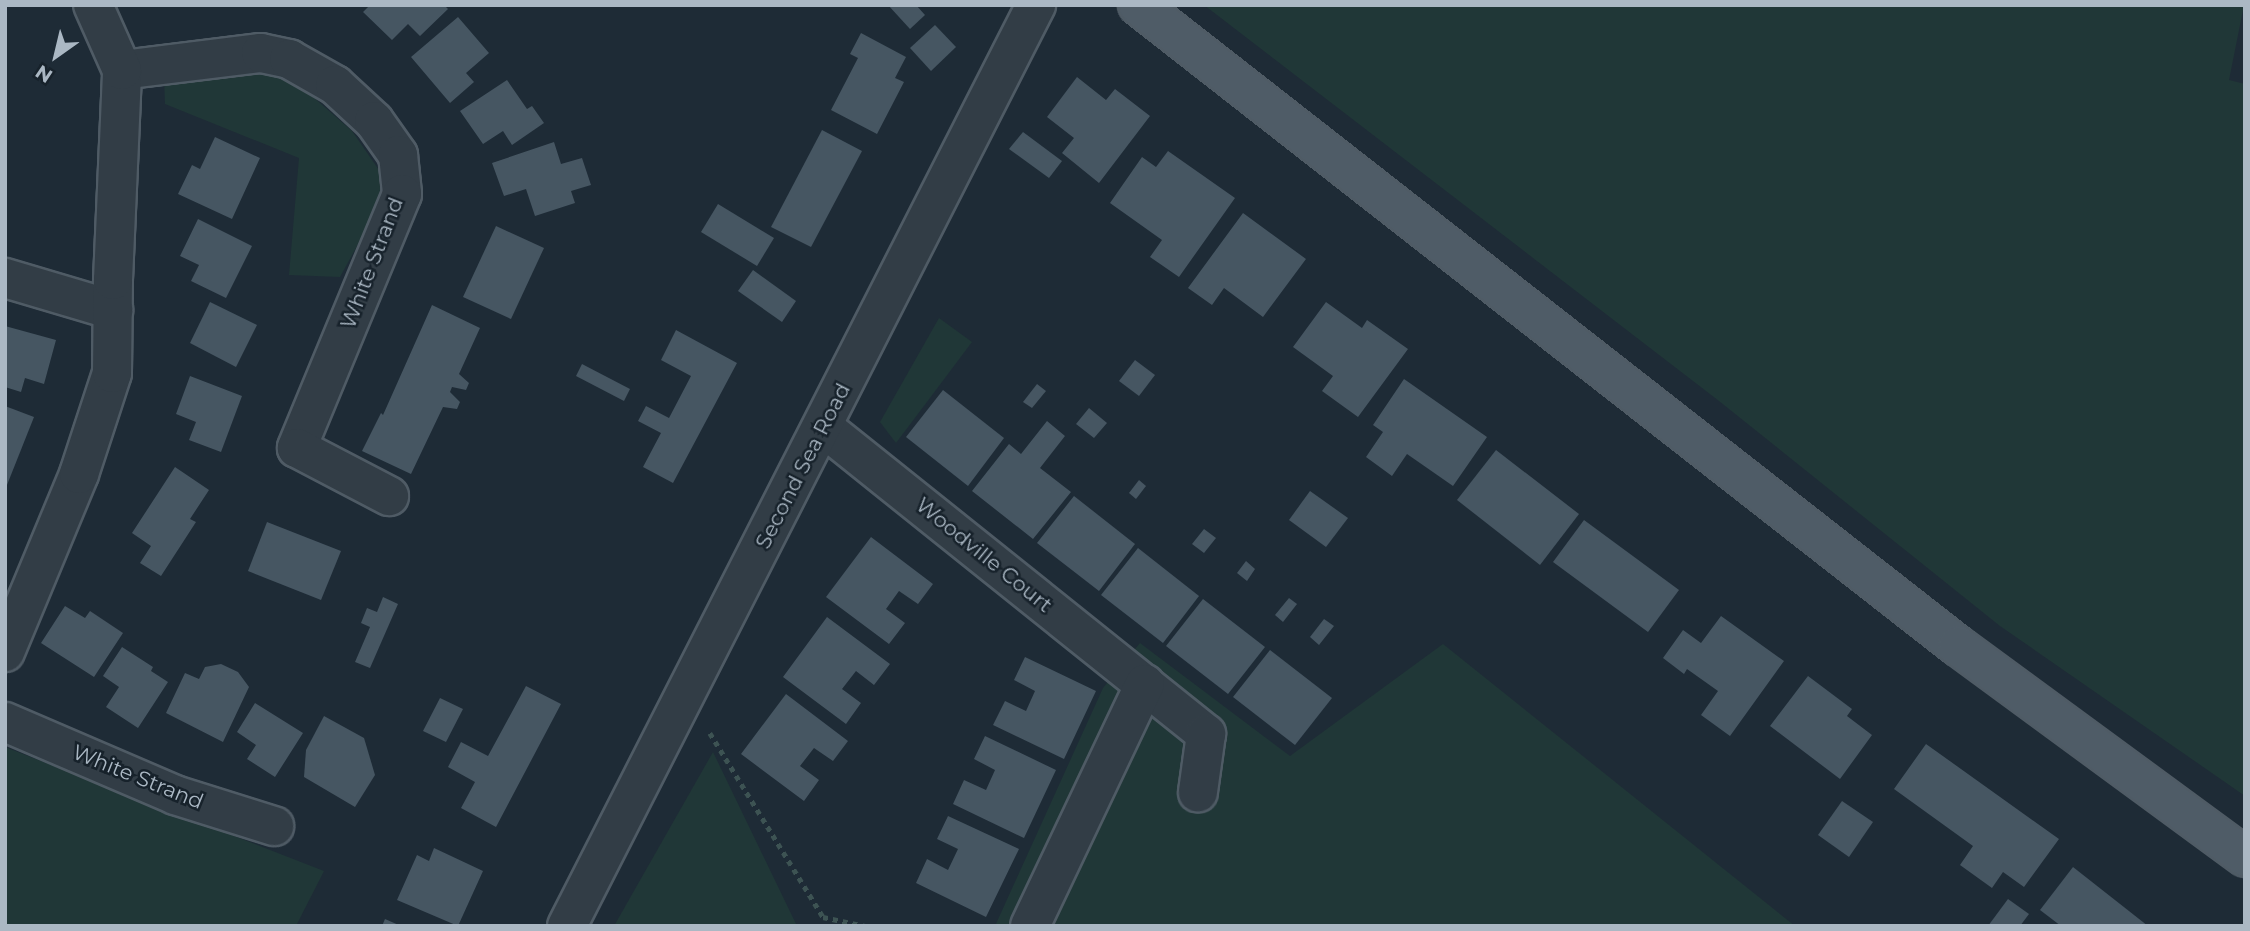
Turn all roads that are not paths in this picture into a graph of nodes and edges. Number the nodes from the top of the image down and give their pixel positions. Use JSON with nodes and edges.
{"nodes":[{"id":1,"x":93,"y":5,"type":"edge"},
{"id":2,"x":1036,"y":5,"type":"edge"},
{"id":3,"x":1138,"y":5,"type":"edge"},
{"id":4,"x":122,"y":70,"type":"junction"},
{"id":5,"x":5,"y":278,"type":"edge"},
{"id":6,"x":113,"y":310,"type":"junction"},
{"id":7,"x":823,"y":426,"type":"junction"},
{"id":8,"x":389,"y":496,"type":"dead end"},
{"id":9,"x":5,"y":652,"type":"edge"},
{"id":10,"x":1145,"y":684,"type":"junction"},
{"id":11,"x":5,"y":722,"type":"edge"},
{"id":12,"x":1198,"y":792,"type":"dead end"},
{"id":13,"x":274,"y":826,"type":"dead end"},
{"id":14,"x":2245,"y":856,"type":"edge"},
{"id":15,"x":567,"y":926,"type":"edge"},
{"id":16,"x":1030,"y":926,"type":"edge"}],
"edges":[{"from":1,"to":4,"type":"street"},
{"from":2,"to":7,"type":"street","name":"Second Sea Road"},
{"from":3,"to":14,"type":"main road"},
{"from":4,"to":6,"type":"street"},
{"from":4,"to":8,"type":"street","name":"White Strand"},
{"from":5,"to":6,"type":"street"},
{"from":6,"to":9,"type":"street"},
{"from":7,"to":10,"type":"street","name":"Woodville Court"},
{"from":7,"to":15,"type":"street","name":"Second Sea Road"},
{"from":10,"to":12,"type":"street","name":"Woodville Court"},
{"from":10,"to":16,"type":"street"},
{"from":11,"to":13,"type":"street","name":"White Strand"}]}
